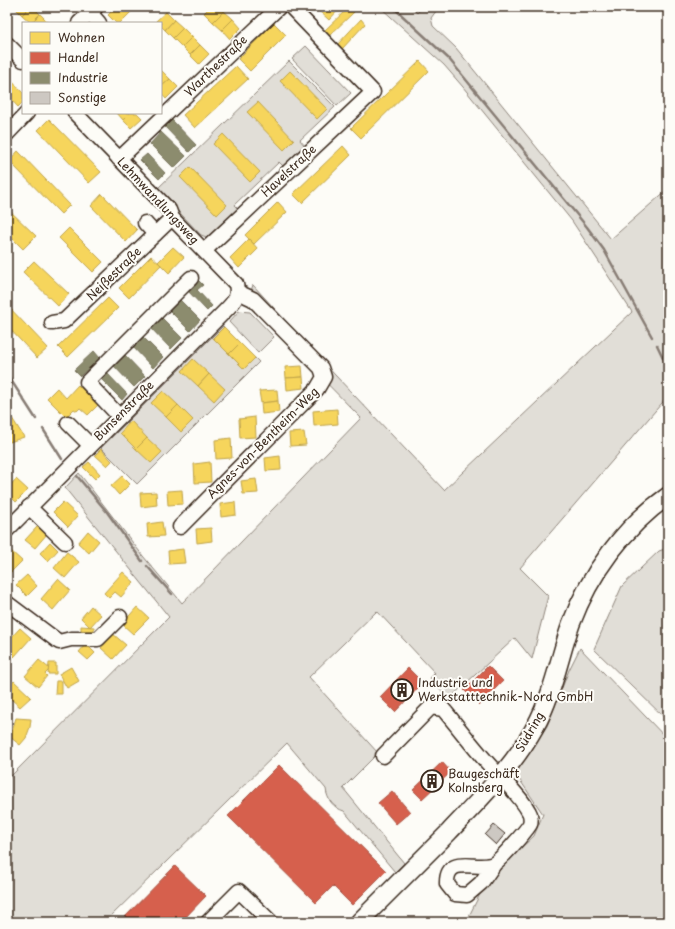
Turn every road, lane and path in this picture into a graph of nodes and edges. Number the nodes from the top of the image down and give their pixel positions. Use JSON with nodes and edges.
{"nodes":[{"id":1,"x":279,"y":7,"type":"edge"},
{"id":2,"x":291,"y":7,"type":"edge"},
{"id":3,"x":95,"y":14,"type":"edge"},
{"id":4,"x":82,"y":22,"type":"edge"},
{"id":5,"x":7,"y":44,"type":"edge"},
{"id":6,"x":22,"y":59,"type":"edge"},
{"id":7,"x":26,"y":114,"type":"edge"},
{"id":8,"x":76,"y":114,"type":"edge"},
{"id":9,"x":7,"y":134,"type":"edge"},
{"id":10,"x":119,"y":160,"type":"junction"},
{"id":11,"x":172,"y":218,"type":"junction"},
{"id":12,"x":145,"y":223,"type":"dead end"},
{"id":13,"x":155,"y":234,"type":"junction"},
{"id":14,"x":204,"y":250,"type":"junction"},
{"id":15,"x":190,"y":278,"type":"dead end"},
{"id":16,"x":238,"y":292,"type":"junction"},
{"id":17,"x":52,"y":324,"type":"dead end"},
{"id":18,"x":119,"y":416,"type":"junction"},
{"id":19,"x":68,"y":424,"type":"dead end"},
{"id":20,"x":90,"y":445,"type":"junction"},
{"id":21,"x":668,"y":496,"type":"edge"},
{"id":22,"x":29,"y":507,"type":"junction"},
{"id":23,"x":180,"y":526,"type":"dead end"},
{"id":24,"x":7,"y":530,"type":"edge"},
{"id":25,"x":65,"y":542,"type":"dead end"},
{"id":26,"x":7,"y":603,"type":"edge"},
{"id":27,"x":120,"y":617,"type":"dead end"},
{"id":28,"x":383,"y":756,"type":"dead end"},
{"id":29,"x":501,"y":777,"type":"junction"},
{"id":30,"x":495,"y":863,"type":"dead end"},
{"id":31,"x":208,"y":922,"type":"edge"},
{"id":32,"x":271,"y":922,"type":"edge"},
{"id":33,"x":359,"y":922,"type":"edge"}],
"edges":[{"from":1,"to":10,"type":"street","name":"Warthestraße"},
{"from":2,"to":14,"type":"street","name":"Havelstraße"},
{"from":3,"to":4,"type":"street"},
{"from":5,"to":6,"type":"street"},
{"from":7,"to":9,"type":"street"},
{"from":8,"to":10,"type":"street","name":"Lehmwandlungsweg"},
{"from":10,"to":11,"type":"street","name":"Lehmwandlungsweg"},
{"from":11,"to":13,"type":"street","name":"Neißestraße"},
{"from":11,"to":14,"type":"street","name":"Lehmwandlungsweg"},
{"from":12,"to":13,"type":"street"},
{"from":13,"to":17,"type":"street","name":"Neißestraße"},
{"from":14,"to":16,"type":"street","name":"Lehmwandlungsweg"},
{"from":15,"to":18,"type":"street"},
{"from":16,"to":18,"type":"street","name":"Bunsenstraße"},
{"from":16,"to":23,"type":"street","name":"Agnes-von-Bentheim-Weg"},
{"from":18,"to":20,"type":"street","name":"Bunsenstraße"},
{"from":19,"to":20,"type":"street"},
{"from":20,"to":22,"type":"street","name":"Bunsenstraße"},
{"from":21,"to":29,"type":"main road","name":"Südring"},
{"from":22,"to":24,"type":"street","name":"Bunsenstraße"},
{"from":22,"to":25,"type":"street"},
{"from":26,"to":27,"type":"street"},
{"from":28,"to":29,"type":"street"},
{"from":29,"to":30,"type":"street"},
{"from":29,"to":33,"type":"main road","name":"Südring"},
{"from":31,"to":32,"type":"street"}]}
